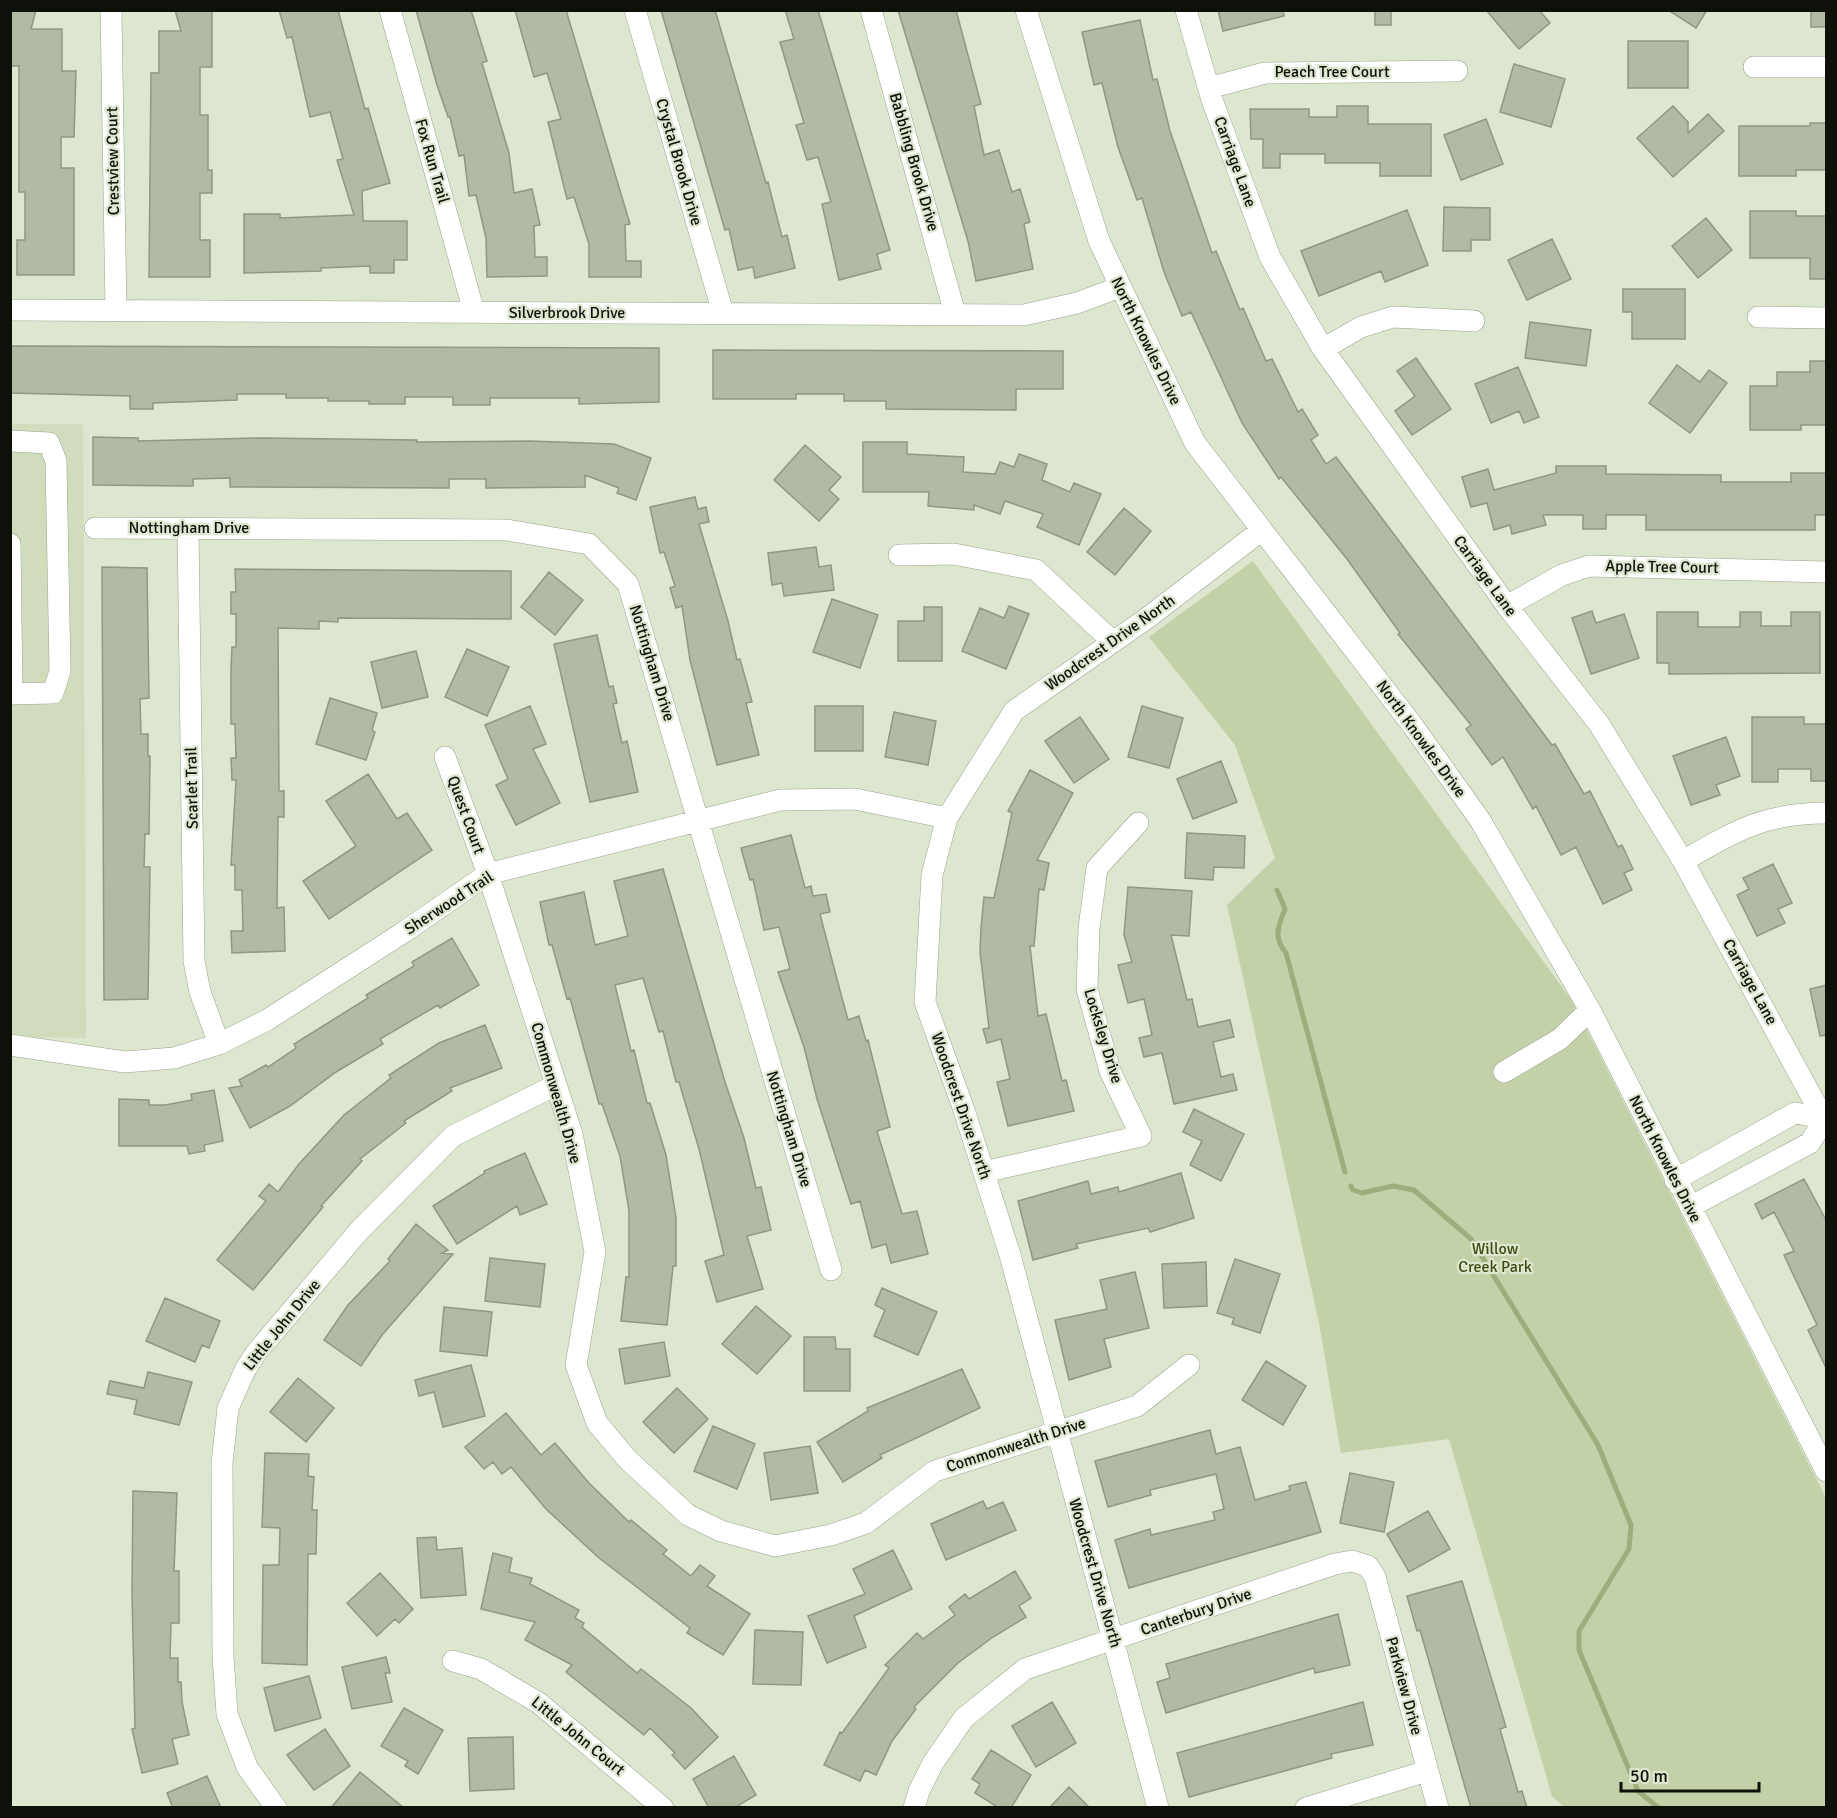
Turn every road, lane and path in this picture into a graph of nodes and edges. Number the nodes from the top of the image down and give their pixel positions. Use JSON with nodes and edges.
{"nodes":[{"id":1,"x":111,"y":10,"type":"edge"},
{"id":2,"x":390,"y":10,"type":"edge"},
{"id":3,"x":634,"y":10,"type":"edge"},
{"id":4,"x":871,"y":10,"type":"edge"},
{"id":5,"x":1026,"y":10,"type":"edge"},
{"id":6,"x":1186,"y":10,"type":"edge"},
{"id":7,"x":1754,"y":67,"type":"dead end"},
{"id":8,"x":1827,"y":67,"type":"edge"},
{"id":9,"x":1457,"y":71,"type":"dead end"},
{"id":10,"x":1209,"y":88,"type":"junction"},
{"id":11,"x":1119,"y":287,"type":"junction"},
{"id":12,"x":10,"y":310,"type":"edge"},
{"id":13,"x":116,"y":311,"type":"junction"},
{"id":14,"x":474,"y":312,"type":"junction"},
{"id":15,"x":723,"y":313,"type":"junction"},
{"id":16,"x":955,"y":314,"type":"junction"},
{"id":17,"x":1758,"y":317,"type":"dead end"},
{"id":18,"x":1827,"y":318,"type":"edge"},
{"id":19,"x":1474,"y":321,"type":"dead end"},
{"id":20,"x":1323,"y":349,"type":"junction"},
{"id":21,"x":10,"y":441,"type":"edge"},
{"id":22,"x":96,"y":528,"type":"dead end"},
{"id":23,"x":188,"y":528,"type":"junction"},
{"id":24,"x":1262,"y":530,"type":"junction"},
{"id":25,"x":10,"y":544,"type":"edge"},
{"id":26,"x":899,"y":555,"type":"dead end"},
{"id":27,"x":1827,"y":572,"type":"edge"},
{"id":28,"x":1507,"y":606,"type":"junction"},
{"id":29,"x":1113,"y":642,"type":"junction"},
{"id":30,"x":11,"y":694,"type":"edge"},
{"id":31,"x":445,"y":757,"type":"dead end"},
{"id":32,"x":1827,"y":813,"type":"edge"},
{"id":33,"x":947,"y":818,"type":"junction"},
{"id":34,"x":698,"y":820,"type":"junction"},
{"id":35,"x":1138,"y":823,"type":"dead end"},
{"id":36,"x":1683,"y":861,"type":"junction"},
{"id":37,"x":488,"y":874,"type":"junction"},
{"id":38,"x":1590,"y":1010,"type":"junction"},
{"id":39,"x":219,"y":1044,"type":"junction"},
{"id":40,"x":10,"y":1045,"type":"edge"},
{"id":41,"x":1504,"y":1072,"type":"dead end"},
{"id":42,"x":556,"y":1085,"type":"junction"},
{"id":43,"x":1826,"y":1119,"type":"edge"},
{"id":44,"x":984,"y":1173,"type":"junction"},
{"id":45,"x":1675,"y":1179,"type":"junction"},
{"id":46,"x":1690,"y":1207,"type":"junction"},
{"id":47,"x":831,"y":1270,"type":"dead end"},
{"id":48,"x":1189,"y":1365,"type":"dead end"},
{"id":49,"x":1056,"y":1433,"type":"junction"},
{"id":50,"x":1827,"y":1471,"type":"edge"},
{"id":51,"x":1368,"y":1566,"type":"joint"},
{"id":52,"x":1115,"y":1641,"type":"junction"},
{"id":53,"x":453,"y":1661,"type":"dead end"},
{"id":54,"x":1427,"y":1771,"type":"junction"},
{"id":55,"x":276,"y":1808,"type":"edge"},
{"id":56,"x":663,"y":1808,"type":"edge"},
{"id":57,"x":914,"y":1808,"type":"edge"},
{"id":58,"x":1158,"y":1808,"type":"edge"},
{"id":59,"x":1306,"y":1808,"type":"edge"},
{"id":60,"x":1438,"y":1808,"type":"edge"}],
"edges":[{"from":1,"to":13,"type":"street","name":"Crestview Court"},
{"from":2,"to":14,"type":"street","name":"Fox Run Trail"},
{"from":3,"to":15,"type":"street","name":"Crystal Brook Drive"},
{"from":4,"to":16,"type":"street","name":"Babbling Brook Drive"},
{"from":5,"to":11,"type":"street","name":"North Knowles Drive"},
{"from":6,"to":10,"type":"street","name":"Carriage Lane"},
{"from":7,"to":8,"type":"street"},
{"from":9,"to":10,"type":"street","name":"Peach Tree Court"},
{"from":10,"to":20,"type":"street","name":"Carriage Lane"},
{"from":11,"to":16,"type":"street","name":"Silverbrook Drive"},
{"from":11,"to":24,"type":"street","name":"North Knowles Drive"},
{"from":12,"to":13,"type":"street","name":"Silverbrook Drive"},
{"from":13,"to":14,"type":"street","name":"Silverbrook Drive"},
{"from":14,"to":15,"type":"street","name":"Silverbrook Drive"},
{"from":15,"to":16,"type":"street","name":"Silverbrook Drive"},
{"from":17,"to":18,"type":"street"},
{"from":19,"to":20,"type":"street"},
{"from":20,"to":28,"type":"street","name":"Carriage Lane"},
{"from":21,"to":30,"type":"street"},
{"from":22,"to":23,"type":"street","name":"Nottingham Drive"},
{"from":23,"to":34,"type":"street","name":"Nottingham Drive"},
{"from":23,"to":39,"type":"street","name":"Scarlet Trail"},
{"from":24,"to":29,"type":"street","name":"Woodcrest Drive North"},
{"from":24,"to":38,"type":"street","name":"North Knowles Drive"},
{"from":25,"to":30,"type":"street"},
{"from":26,"to":29,"type":"street"},
{"from":27,"to":28,"type":"street","name":"Apple Tree Court"},
{"from":28,"to":36,"type":"street","name":"Carriage Lane"},
{"from":29,"to":33,"type":"street","name":"Woodcrest Drive North"},
{"from":31,"to":37,"type":"street","name":"Quest Court"},
{"from":32,"to":36,"type":"street"},
{"from":33,"to":34,"type":"street","name":"Sherwood Trail"},
{"from":33,"to":44,"type":"street","name":"Woodcrest Drive North"},
{"from":34,"to":37,"type":"street","name":"Sherwood Trail"},
{"from":34,"to":47,"type":"street","name":"Nottingham Drive"},
{"from":35,"to":44,"type":"street","name":"Locksley Drive"},
{"from":36,"to":43,"type":"street","name":"Carriage Lane"},
{"from":37,"to":39,"type":"street","name":"Sherwood Trail"},
{"from":37,"to":42,"type":"street","name":"Commonwealth Drive"},
{"from":38,"to":41,"type":"street"},
{"from":38,"to":45,"type":"street","name":"North Knowles Drive"},
{"from":39,"to":40,"type":"street","name":"Sherwood Trail"},
{"from":42,"to":49,"type":"street","name":"Commonwealth Drive"},
{"from":42,"to":55,"type":"street","name":"Little John Drive"},
{"from":43,"to":45,"type":"street"},
{"from":43,"to":46,"type":"street"},
{"from":44,"to":49,"type":"street","name":"Woodcrest Drive North"},
{"from":45,"to":46,"type":"street","name":"North Knowles Drive"},
{"from":46,"to":50,"type":"street","name":"North Knowles Drive"},
{"from":48,"to":49,"type":"street","name":"Commonwealth Drive"},
{"from":49,"to":52,"type":"street","name":"Woodcrest Drive North"},
{"from":51,"to":52,"type":"street","name":"Canterbury Drive"},
{"from":51,"to":54,"type":"street","name":"Parkview Drive"},
{"from":52,"to":57,"type":"street","name":"Canterbury Drive"},
{"from":52,"to":58,"type":"street","name":"Woodcrest Drive North"},
{"from":53,"to":56,"type":"street","name":"Little John Court"},
{"from":54,"to":59,"type":"street"},
{"from":54,"to":60,"type":"street","name":"Parkview Drive"}]}
